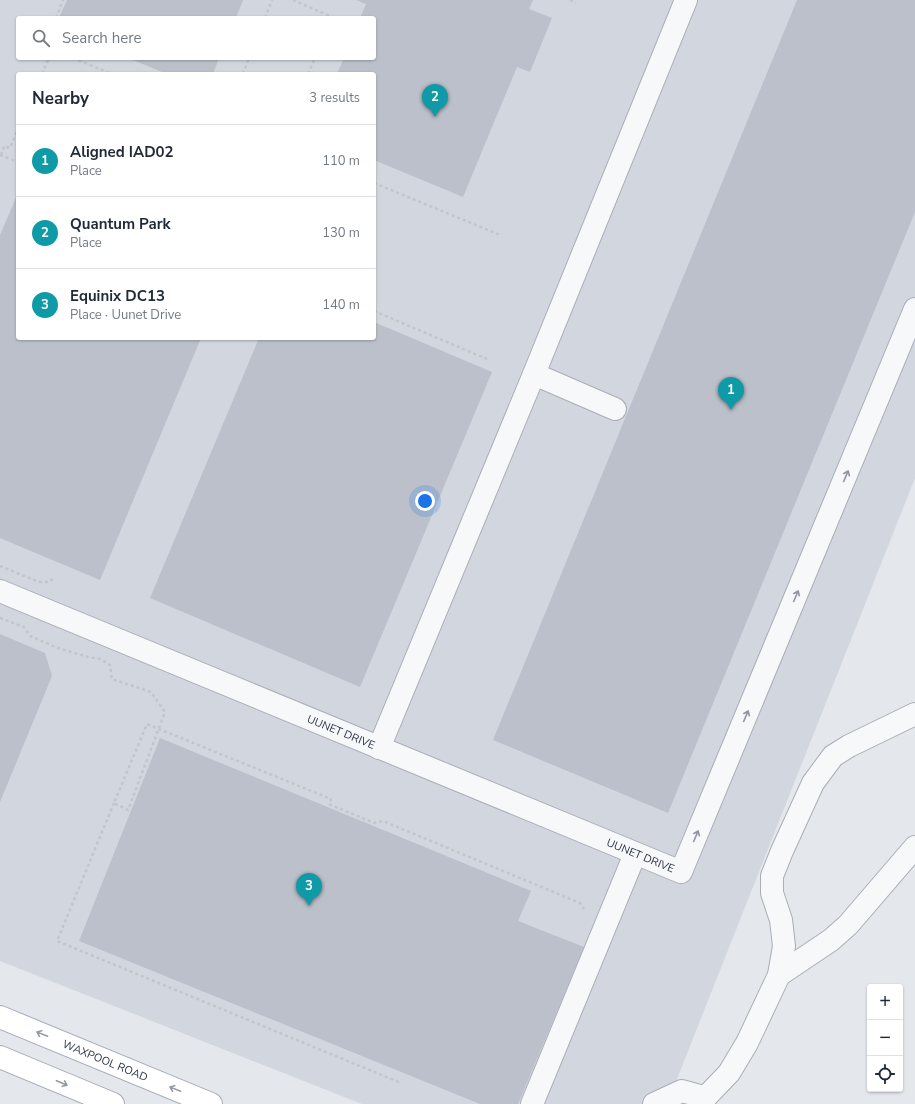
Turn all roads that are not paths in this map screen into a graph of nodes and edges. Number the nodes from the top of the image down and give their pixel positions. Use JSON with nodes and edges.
{"nodes":[{"id":1,"x":686,"y":0,"type":"edge"},
{"id":2,"x":915,"y":308,"type":"edge"},
{"id":3,"x":534,"y":374,"type":"junction"},
{"id":4,"x":615,"y":409,"type":"dead end"},
{"id":5,"x":0,"y":591,"type":"edge"},
{"id":6,"x":915,"y":714,"type":"edge"},
{"id":7,"x":379,"y":748,"type":"junction"},
{"id":8,"x":915,"y":847,"type":"edge"},
{"id":9,"x":635,"y":854,"type":"junction"},
{"id":10,"x":779,"y":975,"type":"junction"},
{"id":11,"x":0,"y":1017,"type":"edge"},
{"id":12,"x":0,"y":1057,"type":"edge"},
{"id":13,"x":704,"y":1101,"type":"edge"},
{"id":14,"x":113,"y":1104,"type":"edge"},
{"id":15,"x":211,"y":1104,"type":"edge"},
{"id":16,"x":532,"y":1104,"type":"edge"},
{"id":17,"x":654,"y":1104,"type":"edge"}],
"edges":[{"from":1,"to":3,"type":"street"},
{"from":9,"to":2,"type":"street","name":"UUNET DRIVE","one_way":true},
{"from":3,"to":4,"type":"street"},
{"from":3,"to":7,"type":"street"},
{"from":5,"to":7,"type":"street","name":"UUNET DRIVE"},
{"from":6,"to":10,"type":"street"},
{"from":7,"to":9,"type":"street","name":"UUNET DRIVE"},
{"from":8,"to":10,"type":"street"},
{"from":9,"to":16,"type":"street"},
{"from":10,"to":13,"type":"street"},
{"from":15,"to":11,"type":"main road","name":"WAXPOOL ROAD","one_way":true},
{"from":12,"to":14,"type":"main road","one_way":true},
{"from":13,"to":17,"type":"street"}]}
